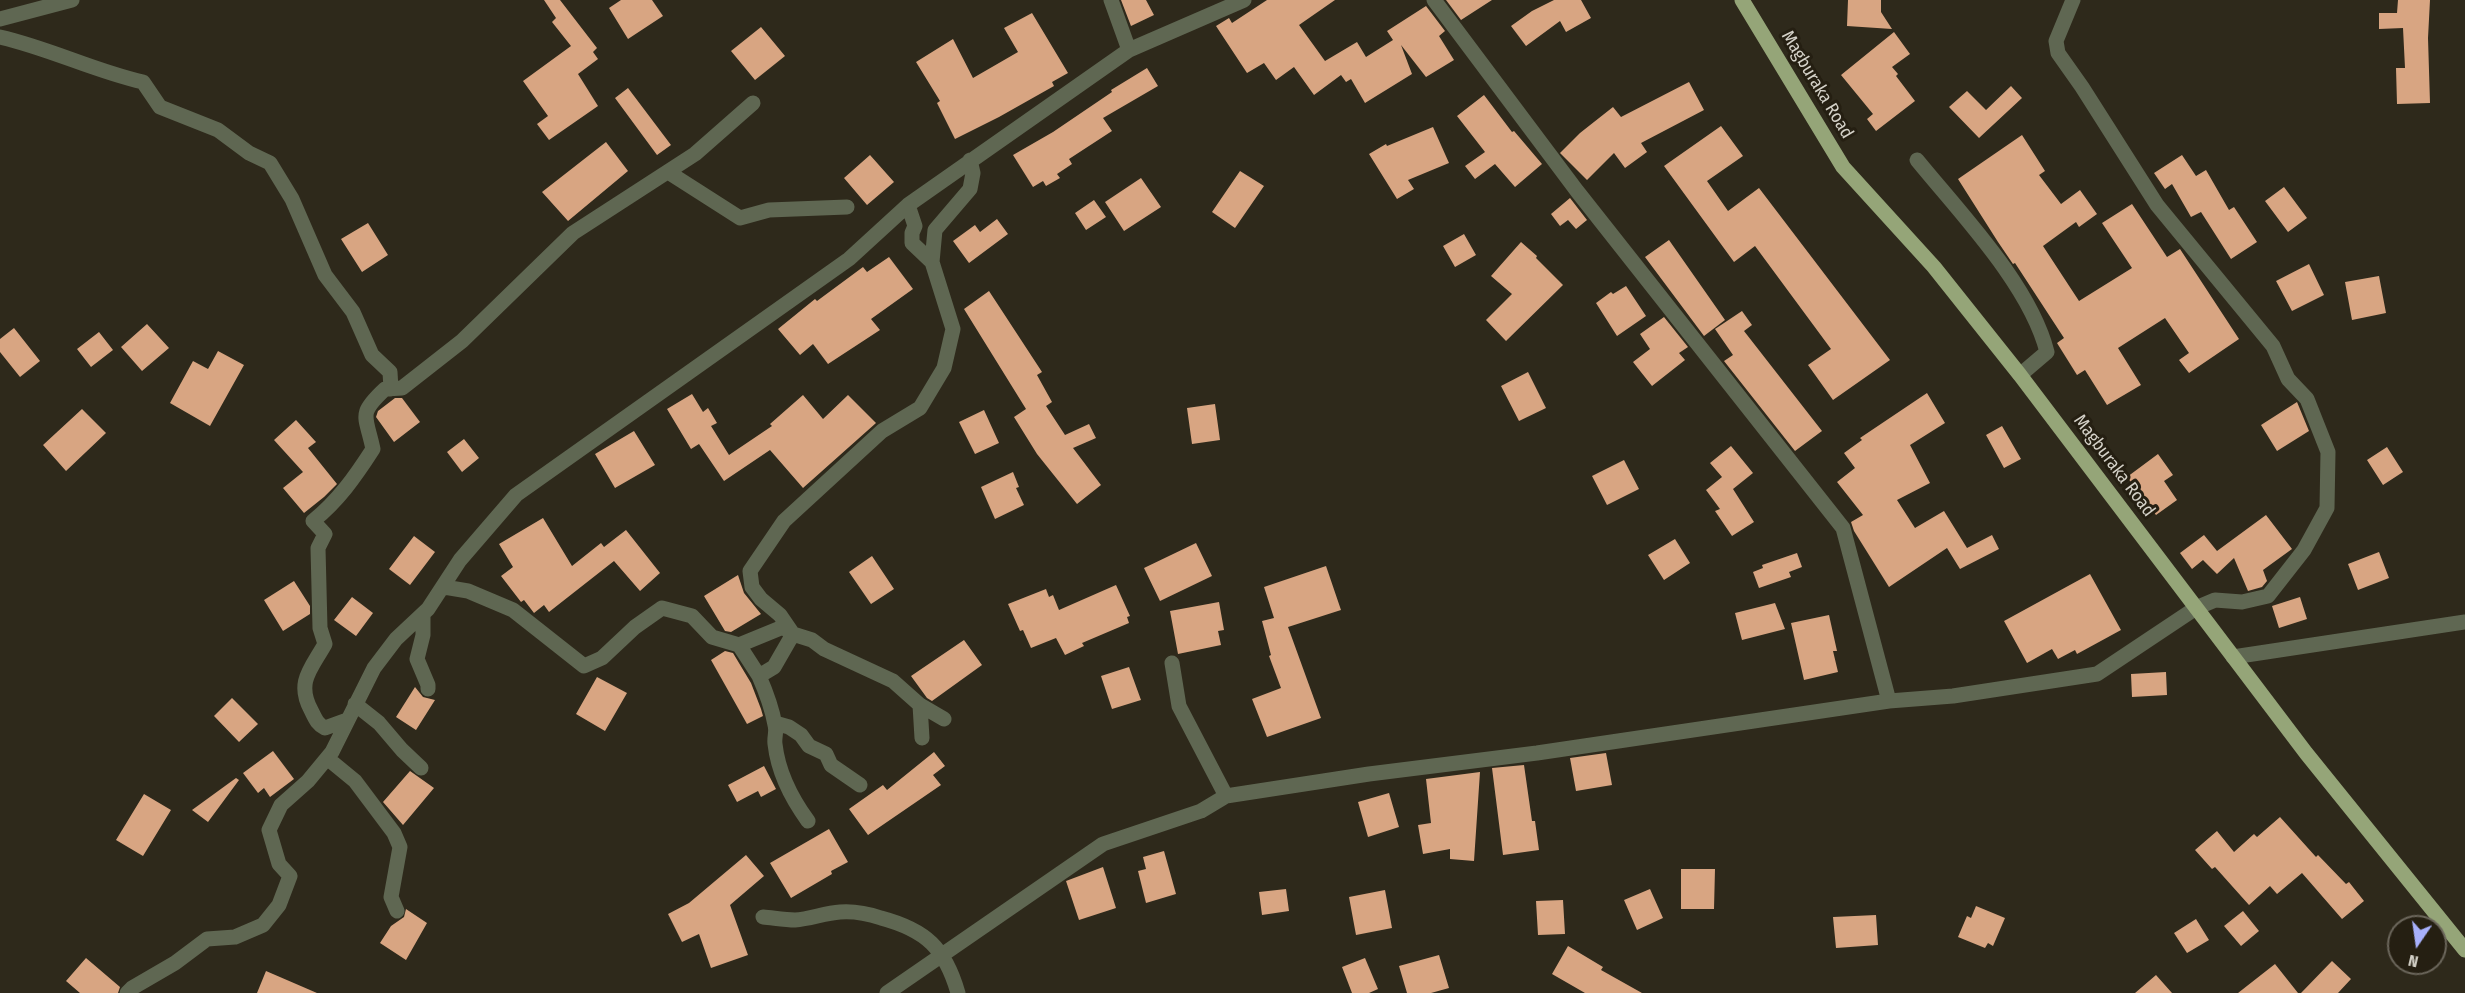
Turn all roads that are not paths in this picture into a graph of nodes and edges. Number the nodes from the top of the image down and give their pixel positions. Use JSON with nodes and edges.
{"nodes":[{"id":1,"x":72,"y":0,"type":"edge"},
{"id":2,"x":1111,"y":0,"type":"edge"},
{"id":3,"x":1244,"y":0,"type":"edge"},
{"id":4,"x":1434,"y":0,"type":"edge"},
{"id":5,"x":1742,"y":0,"type":"edge"},
{"id":6,"x":2073,"y":0,"type":"edge"},
{"id":7,"x":0,"y":19,"type":"edge"},
{"id":8,"x":0,"y":37,"type":"edge"},
{"id":9,"x":1129,"y":50,"type":"junction"},
{"id":10,"x":753,"y":103,"type":"dead end"},
{"id":11,"x":970,"y":160,"type":"junction"},
{"id":12,"x":1917,"y":160,"type":"dead end"},
{"id":13,"x":668,"y":172,"type":"junction"},
{"id":14,"x":908,"y":205,"type":"junction"},
{"id":15,"x":847,"y":207,"type":"dead end"},
{"id":16,"x":932,"y":262,"type":"junction"},
{"id":17,"x":2020,"y":375,"type":"junction"},
{"id":18,"x":392,"y":389,"type":"junction"},
{"id":19,"x":444,"y":587,"type":"junction"},
{"id":20,"x":2196,"y":608,"type":"junction"},
{"id":21,"x":423,"y":614,"type":"junction"},
{"id":22,"x":2465,"y":622,"type":"edge"},
{"id":23,"x":793,"y":634,"type":"junction"},
{"id":24,"x":739,"y":645,"type":"junction"},
{"id":25,"x":2233,"y":657,"type":"junction"},
{"id":26,"x":1172,"y":663,"type":"dead end"},
{"id":27,"x":759,"y":676,"type":"junction"},
{"id":28,"x":428,"y":689,"type":"dead end"},
{"id":29,"x":1890,"y":701,"type":"junction"},
{"id":30,"x":355,"y":704,"type":"junction"},
{"id":31,"x":920,"y":705,"type":"junction"},
{"id":32,"x":944,"y":719,"type":"dead end"},
{"id":33,"x":347,"y":720,"type":"junction"},
{"id":34,"x":775,"y":723,"type":"junction"},
{"id":35,"x":922,"y":738,"type":"dead end"},
{"id":36,"x":327,"y":759,"type":"junction"},
{"id":37,"x":421,"y":768,"type":"dead end"},
{"id":38,"x":860,"y":786,"type":"dead end"},
{"id":39,"x":1226,"y":796,"type":"junction"},
{"id":40,"x":808,"y":821,"type":"dead end"},
{"id":41,"x":397,"y":911,"type":"dead end"},
{"id":42,"x":763,"y":917,"type":"dead end"},
{"id":43,"x":2465,"y":950,"type":"edge"},
{"id":44,"x":941,"y":955,"type":"junction"},
{"id":45,"x":127,"y":993,"type":"edge"},
{"id":46,"x":887,"y":993,"type":"edge"},
{"id":47,"x":958,"y":993,"type":"edge"}],
"edges":[{"from":1,"to":7,"type":"street"},
{"from":2,"to":9,"type":"street"},
{"from":3,"to":9,"type":"street"},
{"from":4,"to":29,"type":"street"},
{"from":5,"to":17,"type":"main road","name":"Magburaka Road"},
{"from":6,"to":20,"type":"street"},
{"from":8,"to":18,"type":"street"},
{"from":9,"to":11,"type":"street"},
{"from":10,"to":13,"type":"street"},
{"from":11,"to":14,"type":"street"},
{"from":11,"to":16,"type":"street"},
{"from":12,"to":17,"type":"street"},
{"from":13,"to":15,"type":"street"},
{"from":13,"to":18,"type":"street"},
{"from":14,"to":16,"type":"street"},
{"from":14,"to":19,"type":"street"},
{"from":16,"to":23,"type":"street"},
{"from":17,"to":20,"type":"main road","name":"Magburaka Road"},
{"from":18,"to":33,"type":"street"},
{"from":19,"to":21,"type":"street"},
{"from":19,"to":24,"type":"street"},
{"from":20,"to":25,"type":"main road","name":"Magburaka Road"},
{"from":20,"to":29,"type":"street"},
{"from":21,"to":28,"type":"street"},
{"from":21,"to":30,"type":"street"},
{"from":22,"to":25,"type":"street"},
{"from":23,"to":24,"type":"street"},
{"from":23,"to":27,"type":"street"},
{"from":23,"to":31,"type":"street"},
{"from":24,"to":27,"type":"street"},
{"from":25,"to":43,"type":"main road","name":"Magburaka Road"},
{"from":26,"to":39,"type":"street"},
{"from":27,"to":34,"type":"street"},
{"from":29,"to":39,"type":"street"},
{"from":30,"to":33,"type":"street"},
{"from":30,"to":37,"type":"street"},
{"from":31,"to":32,"type":"street"},
{"from":31,"to":35,"type":"street"},
{"from":33,"to":36,"type":"street"},
{"from":34,"to":38,"type":"street"},
{"from":34,"to":40,"type":"street"},
{"from":36,"to":41,"type":"street"},
{"from":36,"to":45,"type":"street"},
{"from":39,"to":44,"type":"street"},
{"from":42,"to":44,"type":"street"},
{"from":44,"to":46,"type":"street"},
{"from":44,"to":47,"type":"street"}]}
